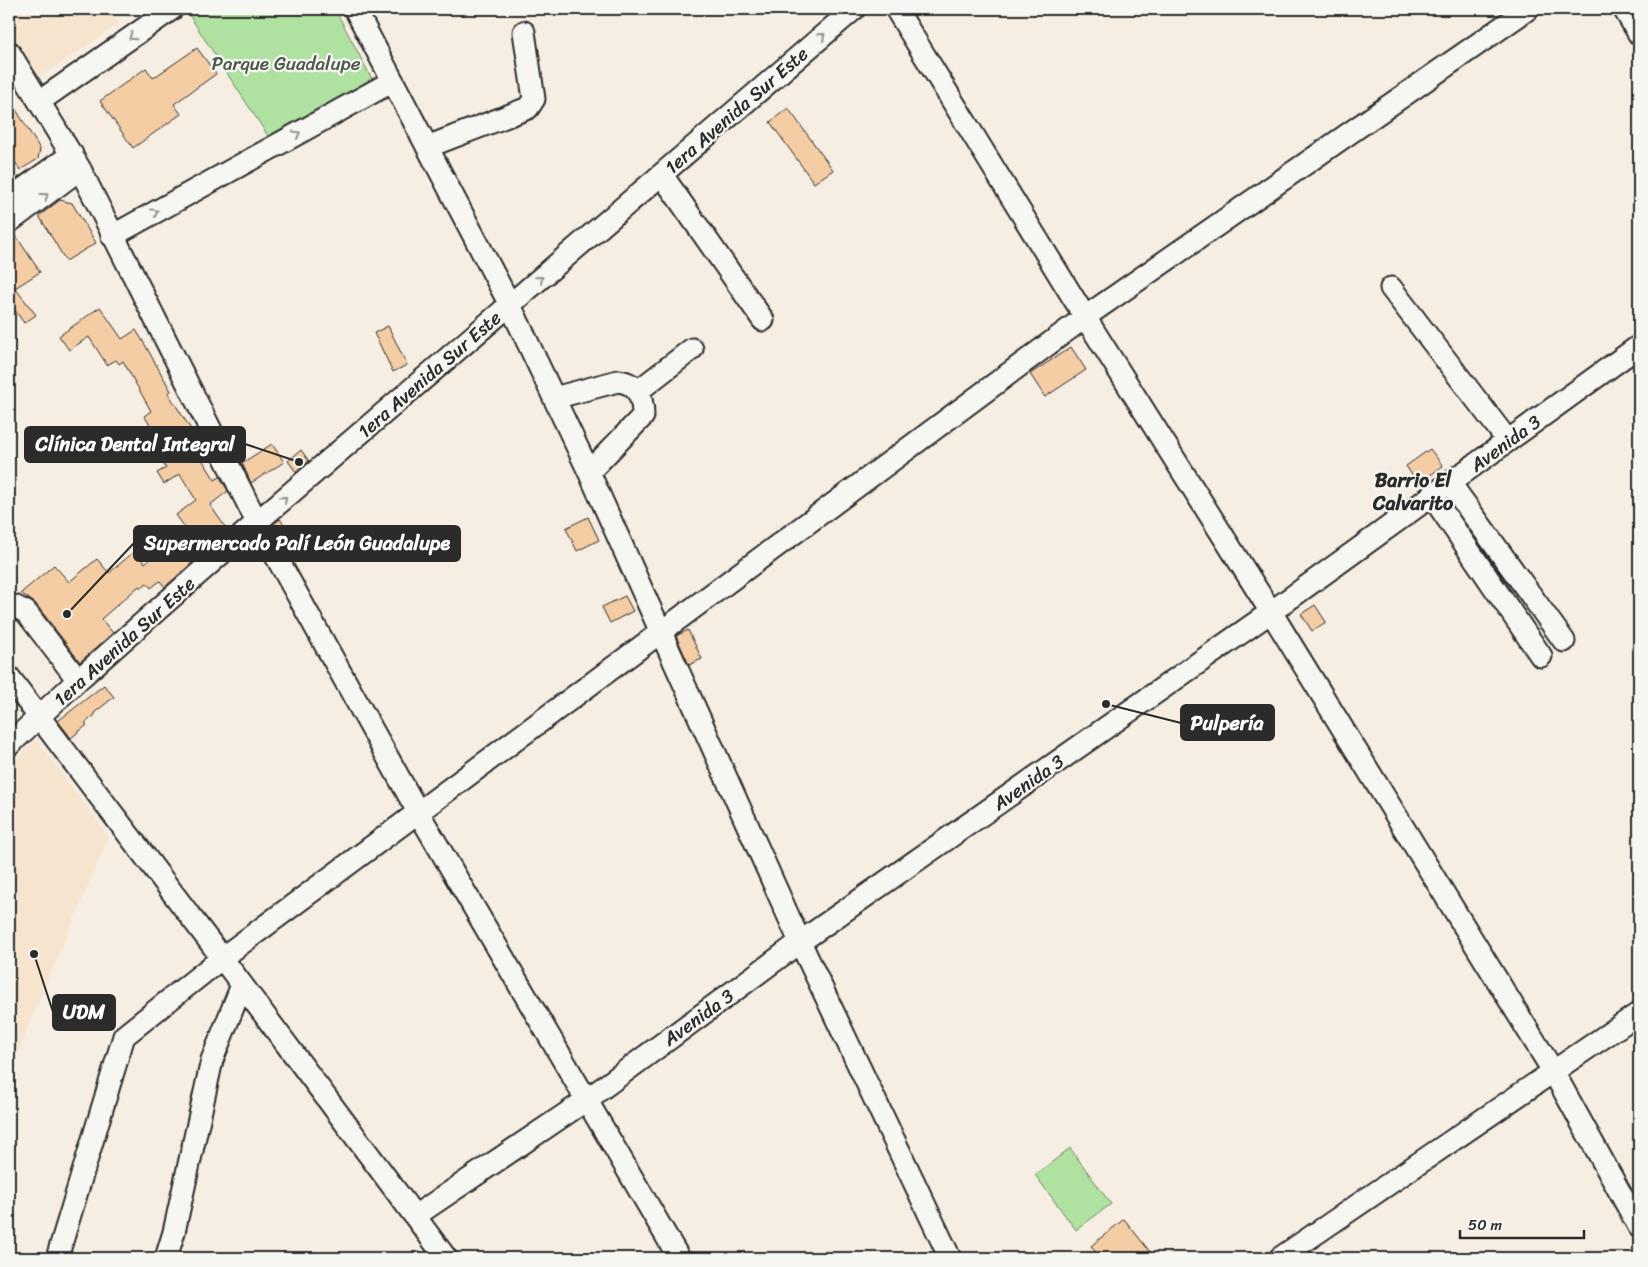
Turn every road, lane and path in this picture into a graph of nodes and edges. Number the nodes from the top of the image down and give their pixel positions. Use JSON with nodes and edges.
{"nodes":[{"id":1,"x":172,"y":9,"type":"edge"},
{"id":2,"x":355,"y":9,"type":"edge"},
{"id":3,"x":854,"y":9,"type":"edge"},
{"id":4,"x":896,"y":9,"type":"edge"},
{"id":5,"x":1528,"y":9,"type":"edge"},
{"id":6,"x":1624,"y":9,"type":"edge"},
{"id":7,"x":524,"y":32,"type":"dead end"},
{"id":8,"x":1639,"y":34,"type":"edge"},
{"id":9,"x":9,"y":52,"type":"edge"},
{"id":10,"x":393,"y":81,"type":"junction"},
{"id":11,"x":40,"y":101,"type":"junction"},
{"id":12,"x":427,"y":147,"type":"junction"},
{"id":13,"x":76,"y":162,"type":"junction"},
{"id":14,"x":662,"y":175,"type":"junction"},
{"id":15,"x":9,"y":199,"type":"edge"},
{"id":16,"x":9,"y":222,"type":"edge"},
{"id":17,"x":112,"y":236,"type":"junction"},
{"id":18,"x":1391,"y":288,"type":"dead end"},
{"id":19,"x":510,"y":305,"type":"junction"},
{"id":20,"x":1085,"y":317,"type":"junction"},
{"id":21,"x":763,"y":320,"type":"dead end"},
{"id":22,"x":692,"y":349,"type":"dead end"},
{"id":23,"x":1636,"y":354,"type":"edge"},
{"id":24,"x":638,"y":391,"type":"junction"},
{"id":25,"x":554,"y":398,"type":"junction"},
{"id":26,"x":1508,"y":440,"type":"junction"},
{"id":27,"x":589,"y":472,"type":"junction"},
{"id":28,"x":1450,"y":483,"type":"junction"},
{"id":29,"x":1432,"y":496,"type":"junction"},
{"id":30,"x":257,"y":522,"type":"junction"},
{"id":31,"x":9,"y":607,"type":"edge"},
{"id":32,"x":1271,"y":612,"type":"junction"},
{"id":33,"x":662,"y":632,"type":"junction"},
{"id":34,"x":1564,"y":641,"type":"dead end"},
{"id":35,"x":1541,"y":656,"type":"dead end"},
{"id":36,"x":9,"y":677,"type":"edge"},
{"id":37,"x":78,"y":680,"type":"junction"},
{"id":38,"x":39,"y":718,"type":"junction"},
{"id":39,"x":9,"y":745,"type":"edge"},
{"id":40,"x":418,"y":812,"type":"junction"},
{"id":41,"x":800,"y":942,"type":"junction"},
{"id":42,"x":222,"y":958,"type":"junction"},
{"id":43,"x":242,"y":985,"type":"junction"},
{"id":44,"x":1639,"y":1012,"type":"edge"},
{"id":45,"x":1552,"y":1071,"type":"junction"},
{"id":46,"x":586,"y":1101,"type":"junction"},
{"id":47,"x":415,"y":1216,"type":"junction"},
{"id":48,"x":1639,"y":1227,"type":"edge"},
{"id":49,"x":57,"y":1258,"type":"edge"},
{"id":50,"x":166,"y":1258,"type":"edge"},
{"id":51,"x":446,"y":1258,"type":"edge"},
{"id":52,"x":679,"y":1258,"type":"edge"},
{"id":53,"x":950,"y":1258,"type":"edge"},
{"id":54,"x":1280,"y":1258,"type":"edge"}],
"edges":[{"from":1,"to":11,"type":"street","one_way":true},
{"from":2,"to":10,"type":"street"},
{"from":14,"to":3,"type":"street","name":"1era Avenida Sur Este","one_way":true},
{"from":4,"to":20,"type":"street"},
{"from":5,"to":20,"type":"street"},
{"from":6,"to":8,"type":"street"},
{"from":7,"to":12,"type":"street"},
{"from":9,"to":11,"type":"street"},
{"from":10,"to":12,"type":"street"},
{"from":17,"to":10,"type":"street","one_way":true},
{"from":11,"to":13,"type":"street"},
{"from":12,"to":19,"type":"street"},
{"from":13,"to":15,"type":"street"},
{"from":16,"to":13,"type":"street","one_way":true},
{"from":13,"to":17,"type":"street"},
{"from":19,"to":14,"type":"street","name":"1era Avenida Sur Este","one_way":true},
{"from":14,"to":21,"type":"street"},
{"from":17,"to":30,"type":"street"},
{"from":18,"to":26,"type":"street"},
{"from":19,"to":25,"type":"street"},
{"from":30,"to":19,"type":"street","name":"1era Avenida Sur Este","one_way":true},
{"from":20,"to":32,"type":"street"},
{"from":20,"to":33,"type":"street"},
{"from":22,"to":24,"type":"street"},
{"from":23,"to":26,"type":"street","name":"Avenida 3"},
{"from":24,"to":25,"type":"street"},
{"from":24,"to":27,"type":"street"},
{"from":25,"to":27,"type":"street"},
{"from":26,"to":28,"type":"street","name":"Avenida 3"},
{"from":27,"to":33,"type":"street"},
{"from":28,"to":29,"type":"street","name":"Avenida 3"},
{"from":28,"to":34,"type":"street"},
{"from":29,"to":32,"type":"street","name":"Avenida 3"},
{"from":29,"to":35,"type":"street"},
{"from":30,"to":37,"type":"street","name":"1era Avenida Sur Este"},
{"from":30,"to":40,"type":"street"},
{"from":31,"to":37,"type":"street"},
{"from":32,"to":41,"type":"street","name":"Avenida 3"},
{"from":32,"to":45,"type":"street"},
{"from":33,"to":40,"type":"street"},
{"from":33,"to":41,"type":"street"},
{"from":36,"to":38,"type":"street"},
{"from":37,"to":38,"type":"street","name":"1era Avenida Sur Este"},
{"from":38,"to":39,"type":"street","name":"1era Avenida Sur Este"},
{"from":38,"to":42,"type":"street"},
{"from":40,"to":42,"type":"street"},
{"from":40,"to":46,"type":"street"},
{"from":41,"to":46,"type":"street","name":"Avenida 3"},
{"from":41,"to":53,"type":"street"},
{"from":42,"to":43,"type":"street"},
{"from":42,"to":49,"type":"street"},
{"from":43,"to":47,"type":"street"},
{"from":43,"to":50,"type":"street"},
{"from":44,"to":45,"type":"street"},
{"from":45,"to":48,"type":"street"},
{"from":45,"to":54,"type":"street"},
{"from":46,"to":47,"type":"street","name":"Avenida 3"},
{"from":46,"to":52,"type":"street"},
{"from":47,"to":51,"type":"street"}]}
